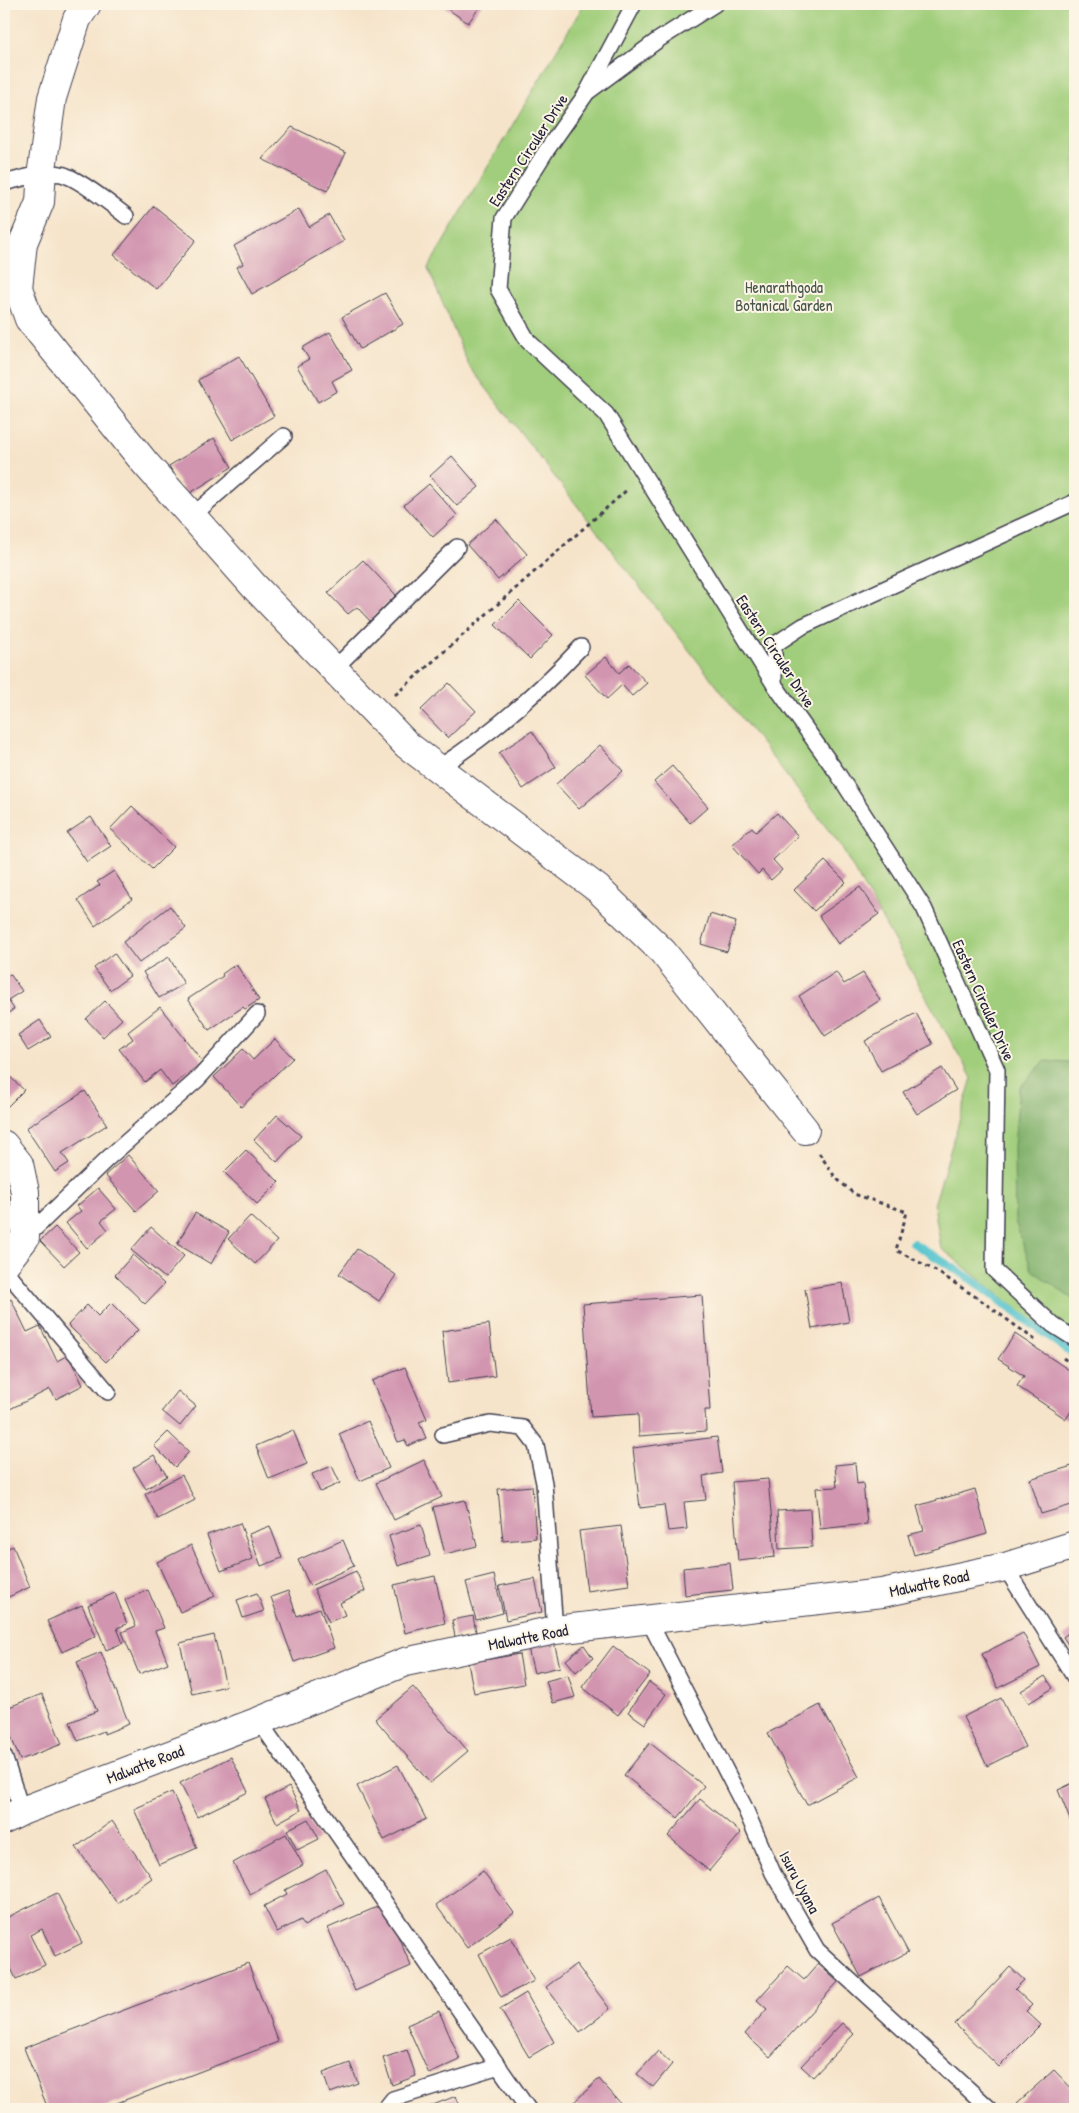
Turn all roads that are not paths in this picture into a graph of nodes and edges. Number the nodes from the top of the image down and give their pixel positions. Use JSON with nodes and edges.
{"nodes":[{"id":1,"x":87,"y":4,"type":"edge"},
{"id":2,"x":634,"y":4,"type":"edge"},
{"id":3,"x":716,"y":4,"type":"edge"},
{"id":4,"x":586,"y":94,"type":"junction"},
{"id":5,"x":42,"y":174,"type":"junction"},
{"id":6,"x":4,"y":183,"type":"edge"},
{"id":7,"x":126,"y":216,"type":"dead end"},
{"id":8,"x":284,"y":436,"type":"dead end"},
{"id":9,"x":1075,"y":502,"type":"edge"},
{"id":10,"x":192,"y":516,"type":"junction"},
{"id":11,"x":457,"y":547,"type":"dead end"},
{"id":12,"x":581,"y":647,"type":"dead end"},
{"id":13,"x":334,"y":669,"type":"junction"},
{"id":14,"x":774,"y":684,"type":"junction"},
{"id":15,"x":438,"y":768,"type":"junction"},
{"id":16,"x":257,"y":1014,"type":"dead end"},
{"id":17,"x":805,"y":1130,"type":"road end"},
{"id":18,"x":4,"y":1146,"type":"edge"},
{"id":19,"x":25,"y":1238,"type":"junction"},
{"id":20,"x":4,"y":1265,"type":"edge"},
{"id":21,"x":4,"y":1270,"type":"edge"},
{"id":22,"x":1075,"y":1339,"type":"edge"},
{"id":23,"x":108,"y":1392,"type":"dead end"},
{"id":24,"x":444,"y":1435,"type":"dead end"},
{"id":25,"x":1075,"y":1547,"type":"edge"},
{"id":26,"x":1005,"y":1567,"type":"junction"},
{"id":27,"x":648,"y":1619,"type":"junction"},
{"id":28,"x":555,"y":1630,"type":"junction"},
{"id":29,"x":1075,"y":1678,"type":"edge"},
{"id":30,"x":259,"y":1721,"type":"junction"},
{"id":31,"x":4,"y":1756,"type":"edge"},
{"id":32,"x":13,"y":1816,"type":"edge"},
{"id":33,"x":499,"y":2066,"type":"junction"},
{"id":34,"x":385,"y":2109,"type":"edge"},
{"id":35,"x":528,"y":2109,"type":"edge"},
{"id":36,"x":990,"y":2109,"type":"edge"}],
"edges":[{"from":1,"to":5,"type":"street"},
{"from":2,"to":4,"type":"lane","name":"Eastern Circuler Drive"},
{"from":3,"to":4,"type":"lane"},
{"from":4,"to":14,"type":"lane","name":"Eastern Circuler Drive"},
{"from":5,"to":6,"type":"lane"},
{"from":5,"to":7,"type":"lane"},
{"from":5,"to":10,"type":"street"},
{"from":8,"to":10,"type":"lane"},
{"from":9,"to":14,"type":"lane"},
{"from":10,"to":13,"type":"street"},
{"from":11,"to":13,"type":"lane"},
{"from":12,"to":15,"type":"lane"},
{"from":13,"to":15,"type":"street"},
{"from":14,"to":22,"type":"lane","name":"Eastern Circuler Drive"},
{"from":15,"to":17,"type":"street"},
{"from":16,"to":19,"type":"lane"},
{"from":18,"to":19,"type":"street"},
{"from":19,"to":20,"type":"street"},
{"from":21,"to":23,"type":"lane"},
{"from":24,"to":28,"type":"lane"},
{"from":25,"to":26,"type":"street","name":"Malwatte Road"},
{"from":26,"to":27,"type":"street","name":"Malwatte Road"},
{"from":26,"to":29,"type":"lane"},
{"from":27,"to":28,"type":"street","name":"Malwatte Road"},
{"from":27,"to":36,"type":"lane","name":"Isuru Uyana"},
{"from":28,"to":30,"type":"street","name":"Malwatte Road"},
{"from":30,"to":32,"type":"street","name":"Malwatte Road"},
{"from":30,"to":33,"type":"lane"},
{"from":31,"to":32,"type":"lane"},
{"from":33,"to":34,"type":"lane"},
{"from":33,"to":35,"type":"lane"}]}
